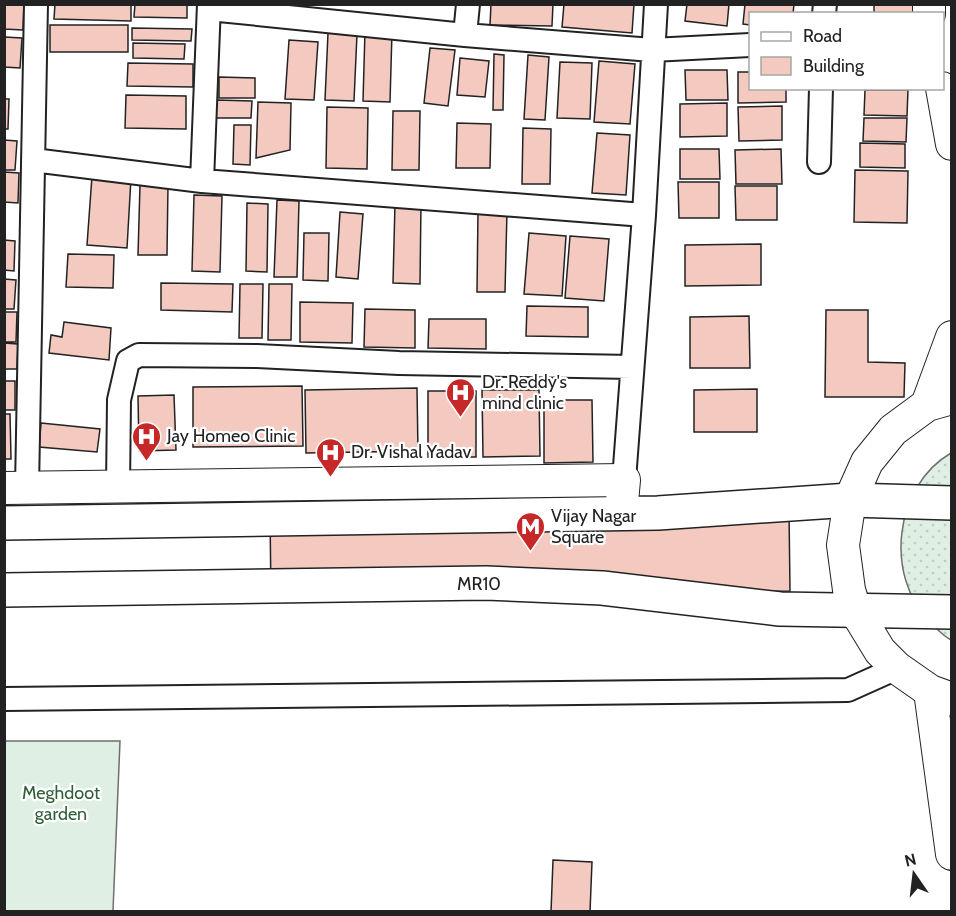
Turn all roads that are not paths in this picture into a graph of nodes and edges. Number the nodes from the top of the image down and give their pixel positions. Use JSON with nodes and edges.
{"nodes":[{"id":1,"x":36,"y":4,"type":"edge"},
{"id":2,"x":468,"y":4,"type":"edge"},
{"id":3,"x":656,"y":4,"type":"edge"},
{"id":4,"x":209,"y":7,"type":"edge"},
{"id":5,"x":465,"y":35,"type":"junction"},
{"id":6,"x":749,"y":45,"type":"edge"},
{"id":7,"x":652,"y":50,"type":"junction"},
{"id":8,"x":821,"y":90,"type":"edge"},
{"id":9,"x":942,"y":90,"type":"edge"},
{"id":10,"x":951,"y":144,"type":"edge"},
{"id":11,"x":33,"y":160,"type":"junction"},
{"id":12,"x":819,"y":162,"type":"dead end"},
{"id":13,"x":202,"y":181,"type":"junction"},
{"id":14,"x":644,"y":215,"type":"junction"},
{"id":15,"x":951,"y":337,"type":"edge"},
{"id":16,"x":632,"y":367,"type":"junction"},
{"id":17,"x":939,"y":401,"type":"edge"},
{"id":18,"x":624,"y":480,"type":"junction"},
{"id":19,"x":118,"y":487,"type":"junction"},
{"id":20,"x":16,"y":488,"type":"edge"},
{"id":21,"x":850,"y":500,"type":"junction"},
{"id":22,"x":951,"y":503,"type":"edge"},
{"id":23,"x":621,"y":513,"type":"junction"},
{"id":24,"x":4,"y":523,"type":"edge"},
{"id":25,"x":4,"y":590,"type":"edge"},
{"id":26,"x":855,"y":610,"type":"junction"},
{"id":27,"x":951,"y":612,"type":"edge"},
{"id":28,"x":897,"y":668,"type":"junction"},
{"id":29,"x":941,"y":695,"type":"edge"},
{"id":30,"x":4,"y":699,"type":"edge"},
{"id":31,"x":951,"y":854,"type":"edge"}],
"edges":[{"from":1,"to":11,"type":"street"},
{"from":2,"to":5,"type":"street"},
{"from":3,"to":7,"type":"street"},
{"from":4,"to":5,"type":"street"},
{"from":4,"to":13,"type":"street"},
{"from":5,"to":7,"type":"street"},
{"from":6,"to":7,"type":"street"},
{"from":7,"to":14,"type":"street"},
{"from":8,"to":12,"type":"street"},
{"from":9,"to":10,"type":"street"},
{"from":11,"to":13,"type":"street"},
{"from":11,"to":20,"type":"street"},
{"from":13,"to":14,"type":"street"},
{"from":14,"to":16,"type":"street"},
{"from":15,"to":17,"type":"street"},
{"from":16,"to":18,"type":"street"},
{"from":16,"to":19,"type":"street"},
{"from":17,"to":21,"type":"street"},
{"from":18,"to":19,"type":"street"},
{"from":18,"to":23,"type":"street"},
{"from":19,"to":20,"type":"street"},
{"from":21,"to":22,"type":"main road"},
{"from":21,"to":23,"type":"main road"},
{"from":21,"to":26,"type":"street"},
{"from":23,"to":24,"type":"main road"},
{"from":25,"to":26,"type":"main road","name":"MR10"},
{"from":26,"to":27,"type":"main road","name":"MR10"},
{"from":26,"to":28,"type":"street"},
{"from":28,"to":29,"type":"street"},
{"from":28,"to":30,"type":"street"},
{"from":29,"to":31,"type":"street"}]}
